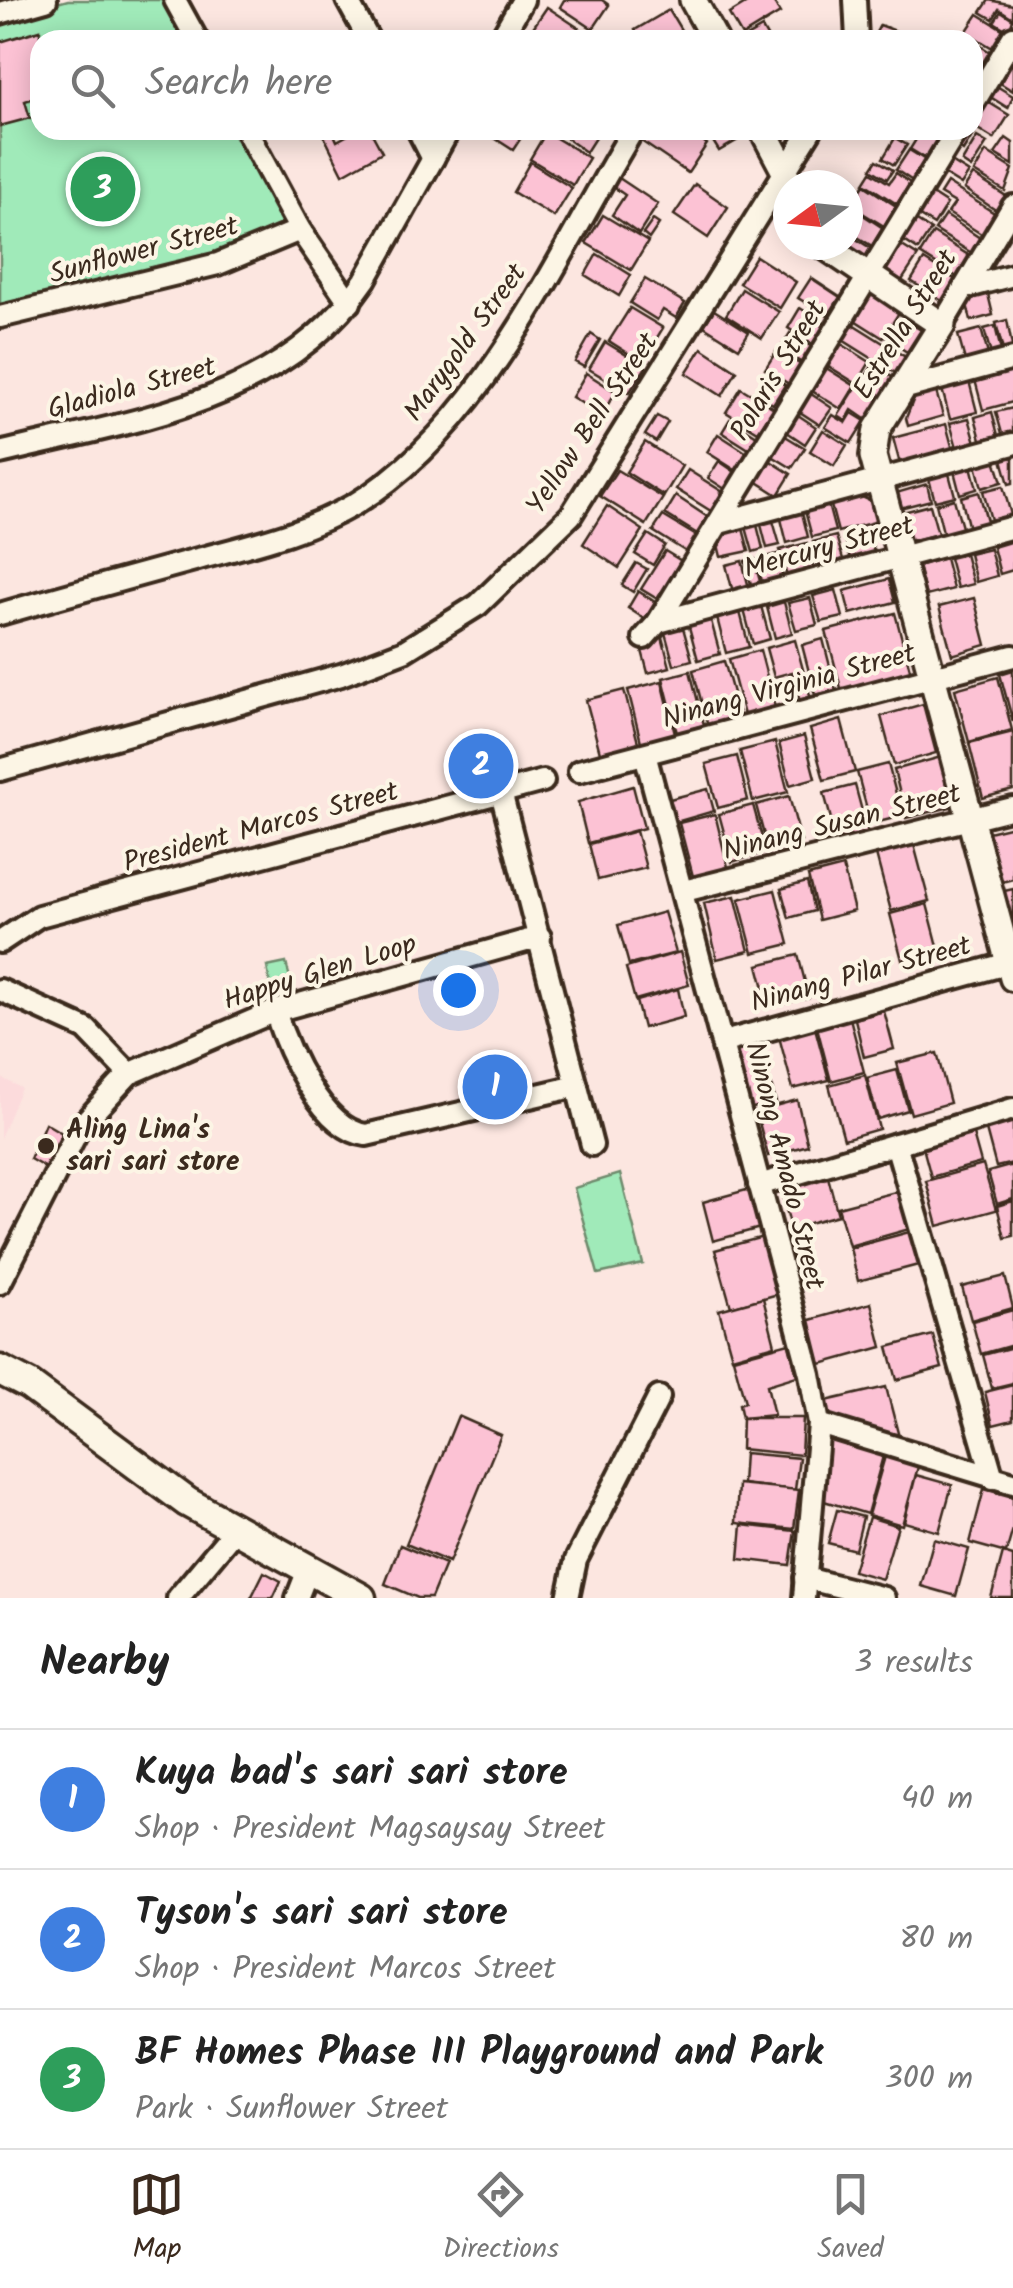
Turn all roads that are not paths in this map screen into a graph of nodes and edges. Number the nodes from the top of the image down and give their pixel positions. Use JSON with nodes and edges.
{"nodes":[{"id":1,"x":46,"y":0,"type":"edge"},
{"id":2,"x":175,"y":0,"type":"edge"},
{"id":3,"x":347,"y":0,"type":"edge"},
{"id":4,"x":693,"y":0,"type":"edge"},
{"id":5,"x":855,"y":0,"type":"edge"},
{"id":6,"x":522,"y":1,"type":"edge"},
{"id":7,"x":0,"y":13,"type":"edge"},
{"id":8,"x":192,"y":30,"type":"edge"},
{"id":9,"x":364,"y":30,"type":"edge"},
{"id":10,"x":506,"y":30,"type":"edge"},
{"id":11,"x":710,"y":30,"type":"edge"},
{"id":12,"x":856,"y":30,"type":"edge"},
{"id":13,"x":1013,"y":38,"type":"edge"},
{"id":14,"x":983,"y":88,"type":"edge"},
{"id":15,"x":251,"y":140,"type":"edge"},
{"id":16,"x":423,"y":140,"type":"edge"},
{"id":17,"x":444,"y":140,"type":"edge"},
{"id":18,"x":627,"y":140,"type":"edge"},
{"id":19,"x":768,"y":140,"type":"edge"},
{"id":20,"x":807,"y":140,"type":"edge"},
{"id":21,"x":951,"y":140,"type":"edge"},
{"id":22,"x":433,"y":159,"type":"junction"},
{"id":23,"x":784,"y":170,"type":"edge"},
{"id":24,"x":793,"y":170,"type":"edge"},
{"id":25,"x":773,"y":205,"type":"edge"},
{"id":26,"x":1013,"y":206,"type":"edge"},
{"id":27,"x":300,"y":230,"type":"junction"},
{"id":28,"x":843,"y":260,"type":"edge"},
{"id":29,"x":1013,"y":275,"type":"edge"},
{"id":30,"x":868,"y":278,"type":"junction"},
{"id":31,"x":964,"y":288,"type":"junction"},
{"id":32,"x":350,"y":303,"type":"junction"},
{"id":33,"x":0,"y":317,"type":"edge"},
{"id":34,"x":942,"y":325,"type":"junction"},
{"id":35,"x":1013,"y":359,"type":"edge"},
{"id":36,"x":902,"y":389,"type":"junction"},
{"id":37,"x":1013,"y":444,"type":"edge"},
{"id":38,"x":0,"y":453,"type":"edge"},
{"id":39,"x":880,"y":480,"type":"junction"},
{"id":40,"x":719,"y":523,"type":"junction"},
{"id":41,"x":1013,"y":527,"type":"edge"},
{"id":42,"x":901,"y":557,"type":"junction"},
{"id":43,"x":0,"y":614,"type":"edge"},
{"id":44,"x":651,"y":630,"type":"joint"},
{"id":45,"x":1013,"y":656,"type":"edge"},
{"id":46,"x":932,"y":678,"type":"junction"},
{"id":47,"x":644,"y":754,"type":"junction"},
{"id":48,"x":0,"y":770,"type":"edge"},
{"id":49,"x":579,"y":771,"type":"dead end"},
{"id":50,"x":543,"y":781,"type":"dead end"},
{"id":51,"x":502,"y":792,"type":"junction"},
{"id":52,"x":1013,"y":808,"type":"edge"},
{"id":53,"x":969,"y":820,"type":"junction"},
{"id":54,"x":684,"y":890,"type":"junction"},
{"id":55,"x":540,"y":937,"type":"junction"},
{"id":56,"x":0,"y":942,"type":"edge"},
{"id":57,"x":1012,"y":967,"type":"edge"},
{"id":58,"x":0,"y":990,"type":"edge"},
{"id":59,"x":275,"y":1011,"type":"junction"},
{"id":60,"x":724,"y":1042,"type":"junction"},
{"id":61,"x":129,"y":1074,"type":"junction"},
{"id":62,"x":577,"y":1086,"type":"junction"},
{"id":63,"x":1013,"y":1109,"type":"edge"},
{"id":64,"x":896,"y":1144,"type":"junction"},
{"id":65,"x":592,"y":1145,"type":"dead end"},
{"id":66,"x":759,"y":1185,"type":"junction"},
{"id":67,"x":0,"y":1283,"type":"edge"},
{"id":68,"x":0,"y":1370,"type":"edge"},
{"id":69,"x":658,"y":1397,"type":"dead end"},
{"id":70,"x":819,"y":1424,"type":"junction"},
{"id":71,"x":1003,"y":1481,"type":"edge"},
{"id":72,"x":234,"y":1531,"type":"junction"},
{"id":73,"x":308,"y":1570,"type":"junction"},
{"id":74,"x":804,"y":1588,"type":"edge"},
{"id":75,"x":178,"y":1598,"type":"edge"},
{"id":76,"x":298,"y":1598,"type":"edge"},
{"id":77,"x":361,"y":1598,"type":"edge"},
{"id":78,"x":568,"y":1598,"type":"edge"},
{"id":79,"x":884,"y":1598,"type":"edge"}],
"edges":[{"from":1,"to":7,"type":"street"},
{"from":2,"to":8,"type":"street"},
{"from":3,"to":9,"type":"street"},
{"from":4,"to":11,"type":"street"},
{"from":5,"to":12,"type":"street"},
{"from":6,"to":10,"type":"street"},
{"from":13,"to":14,"type":"street"},
{"from":15,"to":27,"type":"street"},
{"from":16,"to":22,"type":"street"},
{"from":17,"to":22,"type":"street","name":"Gladiola Street"},
{"from":18,"to":43,"type":"street","name":"Marygold Street"},
{"from":19,"to":23,"type":"street"},
{"from":20,"to":24,"type":"street","name":"Yellow Bell Street"},
{"from":21,"to":30,"type":"street","name":"Polaris Street"},
{"from":22,"to":32,"type":"street","name":"Gladiola Street"},
{"from":25,"to":48,"type":"street","name":"Yellow Bell Street"},
{"from":26,"to":31,"type":"street","name":"Estrella Street"},
{"from":27,"to":32,"type":"street"},
{"from":27,"to":33,"type":"street","name":"Sunflower Street"},
{"from":28,"to":30,"type":"street"},
{"from":29,"to":31,"type":"street"},
{"from":30,"to":34,"type":"street"},
{"from":30,"to":40,"type":"street","name":"Polaris Street"},
{"from":31,"to":34,"type":"street","name":"Estrella Street"},
{"from":32,"to":38,"type":"street","name":"Gladiola Street"},
{"from":34,"to":36,"type":"street","name":"Estrella Street"},
{"from":35,"to":36,"type":"street"},
{"from":36,"to":39,"type":"street","name":"Estrella Street"},
{"from":37,"to":39,"type":"street"},
{"from":39,"to":40,"type":"street"},
{"from":39,"to":42,"type":"street","name":"Estrella Street"},
{"from":40,"to":44,"type":"street","name":"Polaris Street"},
{"from":41,"to":42,"type":"street","name":"Mercury Street"},
{"from":42,"to":44,"type":"street","name":"Mercury Street"},
{"from":42,"to":46,"type":"street","name":"Estrella Street"},
{"from":45,"to":46,"type":"street","name":"Ninang Virginia Street"},
{"from":46,"to":47,"type":"street","name":"Ninang Virginia Street"},
{"from":46,"to":53,"type":"street","name":"Estrella Street"},
{"from":47,"to":49,"type":"street","name":"Ninang Virginia Street"},
{"from":47,"to":54,"type":"street","name":"Ninong Amado Street"},
{"from":50,"to":51,"type":"street","name":"President Marcos Street"},
{"from":51,"to":55,"type":"street"},
{"from":51,"to":56,"type":"street","name":"President Marcos Street"},
{"from":52,"to":53,"type":"street","name":"Ninang Susan Street"},
{"from":53,"to":54,"type":"street","name":"Ninang Susan Street"},
{"from":53,"to":57,"type":"street","name":"Estrella Street"},
{"from":54,"to":60,"type":"street","name":"Ninong Amado Street"},
{"from":55,"to":59,"type":"street","name":"Happy Glen Loop"},
{"from":55,"to":62,"type":"street"},
{"from":57,"to":60,"type":"street","name":"Ninang Pilar Street"},
{"from":58,"to":61,"type":"street"},
{"from":59,"to":61,"type":"street","name":"Happy Glen Loop"},
{"from":59,"to":62,"type":"street"},
{"from":60,"to":66,"type":"street","name":"Ninong Amado Street"},
{"from":61,"to":67,"type":"street","name":"Happy Glen Loop"},
{"from":62,"to":65,"type":"street"},
{"from":63,"to":64,"type":"street"},
{"from":64,"to":66,"type":"street"},
{"from":64,"to":71,"type":"street"},
{"from":66,"to":70,"type":"street","name":"Ninong Amado Street"},
{"from":68,"to":72,"type":"main road"},
{"from":69,"to":78,"type":"street"},
{"from":70,"to":71,"type":"street"},
{"from":70,"to":74,"type":"street","name":"Ninong Amado Street"},
{"from":72,"to":73,"type":"main road"},
{"from":72,"to":75,"type":"street"},
{"from":73,"to":76,"type":"street"},
{"from":73,"to":77,"type":"main road"},
{"from":74,"to":79,"type":"street"}]}
